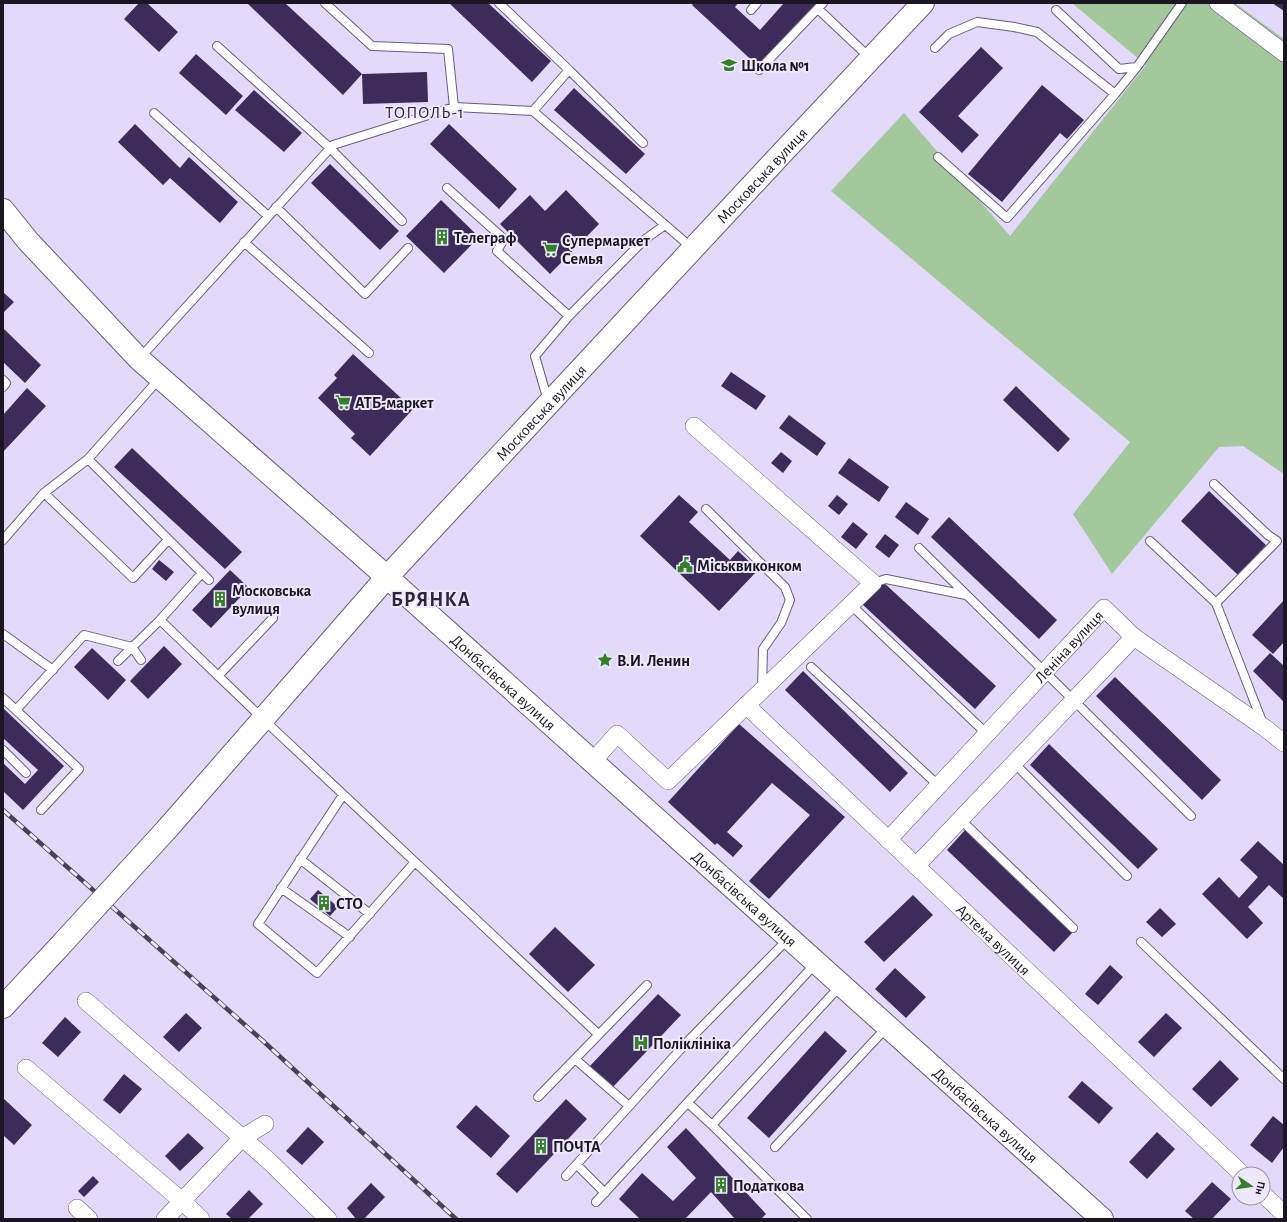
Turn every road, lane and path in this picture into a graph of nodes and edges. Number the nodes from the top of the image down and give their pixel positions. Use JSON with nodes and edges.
{"nodes":[{"id":1,"x":326,"y":3,"type":"edge"},
{"id":2,"x":499,"y":3,"type":"edge"},
{"id":3,"x":757,"y":3,"type":"edge"},
{"id":4,"x":923,"y":3,"type":"edge"},
{"id":5,"x":1182,"y":3,"type":"edge"},
{"id":6,"x":1218,"y":3,"type":"edge"},
{"id":7,"x":821,"y":6,"type":"edge"},
{"id":8,"x":751,"y":10,"type":"dead end"},
{"id":9,"x":1056,"y":10,"type":"dead end"},
{"id":10,"x":217,"y":46,"type":"dead end"},
{"id":11,"x":935,"y":48,"type":"dead end"},
{"id":12,"x":1284,"y":53,"type":"edge"},
{"id":13,"x":871,"y":58,"type":"junction"},
{"id":14,"x":1137,"y":67,"type":"junction"},
{"id":15,"x":569,"y":70,"type":"junction"},
{"id":16,"x":759,"y":70,"type":"dead end"},
{"id":17,"x":1116,"y":94,"type":"junction"},
{"id":18,"x":454,"y":107,"type":"junction"},
{"id":19,"x":533,"y":111,"type":"junction"},
{"id":20,"x":154,"y":113,"type":"dead end"},
{"id":21,"x":642,"y":143,"type":"dead end"},
{"id":22,"x":330,"y":148,"type":"junction"},
{"id":23,"x":938,"y":157,"type":"dead end"},
{"id":24,"x":447,"y":188,"type":"dead end"},
{"id":25,"x":276,"y":208,"type":"junction"},
{"id":26,"x":3,"y":210,"type":"edge"},
{"id":27,"x":268,"y":216,"type":"junction"},
{"id":28,"x":402,"y":221,"type":"dead end"},
{"id":29,"x":665,"y":225,"type":"junction"},
{"id":30,"x":244,"y":242,"type":"junction"},
{"id":31,"x":408,"y":248,"type":"dead end"},
{"id":32,"x":693,"y":248,"type":"junction"},
{"id":33,"x":569,"y":316,"type":"junction"},
{"id":34,"x":369,"y":353,"type":"dead end"},
{"id":35,"x":139,"y":359,"type":"junction"},
{"id":36,"x":160,"y":377,"type":"junction"},
{"id":37,"x":3,"y":380,"type":"edge"},
{"id":38,"x":3,"y":387,"type":"edge"},
{"id":39,"x":548,"y":403,"type":"junction"},
{"id":40,"x":694,"y":426,"type":"dead end"},
{"id":41,"x":88,"y":459,"type":"junction"},
{"id":42,"x":1214,"y":484,"type":"dead end"},
{"id":43,"x":44,"y":493,"type":"junction"},
{"id":44,"x":706,"y":509,"type":"dead end"},
{"id":45,"x":3,"y":540,"type":"edge"},
{"id":46,"x":168,"y":540,"type":"junction"},
{"id":47,"x":1150,"y":541,"type":"dead end"},
{"id":48,"x":919,"y":548,"type":"dead end"},
{"id":49,"x":202,"y":573,"type":"junction"},
{"id":50,"x":387,"y":577,"type":"junction"},
{"id":51,"x":209,"y":580,"type":"dead end"},
{"id":52,"x":873,"y":583,"type":"junction"},
{"id":53,"x":966,"y":595,"type":"junction"},
{"id":54,"x":1216,"y":603,"type":"junction"},
{"id":55,"x":850,"y":604,"type":"junction"},
{"id":56,"x":272,"y":618,"type":"dead end"},
{"id":57,"x":160,"y":620,"type":"junction"},
{"id":58,"x":3,"y":634,"type":"edge"},
{"id":59,"x":1134,"y":637,"type":"junction"},
{"id":60,"x":132,"y":647,"type":"junction"},
{"id":61,"x":141,"y":660,"type":"dead end"},
{"id":62,"x":118,"y":661,"type":"dead end"},
{"id":63,"x":811,"y":668,"type":"dead end"},
{"id":64,"x":53,"y":670,"type":"junction"},
{"id":65,"x":1045,"y":672,"type":"junction"},
{"id":66,"x":218,"y":676,"type":"junction"},
{"id":67,"x":762,"y":690,"type":"junction"},
{"id":68,"x":3,"y":698,"type":"edge"},
{"id":69,"x":1074,"y":700,"type":"junction"},
{"id":70,"x":746,"y":706,"type":"junction"},
{"id":71,"x":16,"y":710,"type":"junction"},
{"id":72,"x":263,"y":719,"type":"junction"},
{"id":73,"x":1265,"y":728,"type":"junction"},
{"id":74,"x":987,"y":734,"type":"junction"},
{"id":75,"x":1284,"y":744,"type":"edge"},
{"id":76,"x":3,"y":750,"type":"edge"},
{"id":77,"x":592,"y":761,"type":"junction"},
{"id":78,"x":1014,"y":763,"type":"junction"},
{"id":79,"x":26,"y":773,"type":"dead end"},
{"id":80,"x":939,"y":786,"type":"junction"},
{"id":81,"x":343,"y":794,"type":"junction"},
{"id":82,"x":41,"y":810,"type":"dead end"},
{"id":83,"x":1191,"y":816,"type":"dead end"},
{"id":84,"x":960,"y":819,"type":"junction"},
{"id":85,"x":888,"y":840,"type":"junction"},
{"id":86,"x":300,"y":859,"type":"junction"},
{"id":87,"x":415,"y":862,"type":"junction"},
{"id":88,"x":916,"y":866,"type":"junction"},
{"id":89,"x":1127,"y":876,"type":"dead end"},
{"id":90,"x":281,"y":888,"type":"junction"},
{"id":91,"x":370,"y":914,"type":"junction"},
{"id":92,"x":1073,"y":928,"type":"dead end"},
{"id":93,"x":350,"y":937,"type":"junction"},
{"id":94,"x":789,"y":938,"type":"junction"},
{"id":95,"x":1141,"y":942,"type":"dead end"},
{"id":96,"x":816,"y":962,"type":"junction"},
{"id":97,"x":842,"y":984,"type":"junction"},
{"id":98,"x":647,"y":985,"type":"dead end"},
{"id":99,"x":86,"y":1001,"type":"dead end"},
{"id":100,"x":3,"y":1007,"type":"edge"},
{"id":101,"x":888,"y":1026,"type":"junction"},
{"id":102,"x":598,"y":1034,"type":"junction"},
{"id":103,"x":575,"y":1059,"type":"junction"},
{"id":104,"x":26,"y":1068,"type":"dead end"},
{"id":105,"x":1284,"y":1079,"type":"edge"},
{"id":106,"x":538,"y":1098,"type":"dead end"},
{"id":107,"x":688,"y":1102,"type":"junction"},
{"id":108,"x":630,"y":1106,"type":"junction"},
{"id":109,"x":266,"y":1124,"type":"dead end"},
{"id":110,"x":712,"y":1125,"type":"junction"},
{"id":111,"x":242,"y":1138,"type":"junction"},
{"id":112,"x":775,"y":1148,"type":"dead end"},
{"id":113,"x":577,"y":1165,"type":"junction"},
{"id":114,"x":1234,"y":1166,"type":"edge"},
{"id":115,"x":566,"y":1176,"type":"dead end"},
{"id":116,"x":605,"y":1193,"type":"junction"},
{"id":117,"x":182,"y":1201,"type":"junction"},
{"id":118,"x":596,"y":1202,"type":"dead end"},
{"id":119,"x":1271,"y":1202,"type":"edge"},
{"id":120,"x":1284,"y":1214,"type":"edge"},
{"id":121,"x":165,"y":1219,"type":"edge"},
{"id":122,"x":201,"y":1219,"type":"edge"},
{"id":123,"x":328,"y":1219,"type":"edge"},
{"id":124,"x":807,"y":1219,"type":"edge"},
{"id":125,"x":1102,"y":1219,"type":"edge"}],
"edges":[{"from":1,"to":18,"type":"lane"},
{"from":2,"to":15,"type":"lane"},
{"from":3,"to":8,"type":"lane"},
{"from":4,"to":13,"type":"street","name":"Московська вулиця"},
{"from":5,"to":14,"type":"lane"},
{"from":6,"to":12,"type":"street"},
{"from":7,"to":13,"type":"lane"},
{"from":7,"to":16,"type":"lane"},
{"from":9,"to":14,"type":"lane"},
{"from":10,"to":22,"type":"lane"},
{"from":11,"to":17,"type":"lane"},
{"from":13,"to":32,"type":"street","name":"Московська вулиця"},
{"from":14,"to":17,"type":"lane"},
{"from":15,"to":19,"type":"lane"},
{"from":15,"to":21,"type":"lane"},
{"from":17,"to":23,"type":"lane"},
{"from":18,"to":19,"type":"lane"},
{"from":18,"to":22,"type":"lane"},
{"from":19,"to":29,"type":"lane"},
{"from":20,"to":27,"type":"lane"},
{"from":22,"to":25,"type":"lane"},
{"from":22,"to":28,"type":"lane"},
{"from":24,"to":33,"type":"lane"},
{"from":25,"to":27,"type":"lane"},
{"from":25,"to":31,"type":"lane"},
{"from":26,"to":35,"type":"street","name":"Донбасівська вулиця"},
{"from":27,"to":30,"type":"lane"},
{"from":29,"to":32,"type":"lane"},
{"from":29,"to":33,"type":"lane"},
{"from":30,"to":34,"type":"lane"},
{"from":30,"to":35,"type":"lane"},
{"from":32,"to":39,"type":"street","name":"Московська вулиця"},
{"from":33,"to":39,"type":"lane"},
{"from":35,"to":36,"type":"street","name":"Донбасівська вулиця"},
{"from":36,"to":41,"type":"lane"},
{"from":36,"to":50,"type":"street","name":"Донбасівська вулиця"},
{"from":37,"to":38,"type":"lane"},
{"from":39,"to":50,"type":"street","name":"Московська вулиця"},
{"from":40,"to":52,"type":"street"},
{"from":41,"to":43,"type":"lane"},
{"from":41,"to":46,"type":"lane"},
{"from":42,"to":54,"type":"lane"},
{"from":43,"to":45,"type":"lane"},
{"from":43,"to":46,"type":"lane"},
{"from":44,"to":67,"type":"lane"},
{"from":46,"to":49,"type":"lane"},
{"from":47,"to":54,"type":"lane"},
{"from":48,"to":53,"type":"lane"},
{"from":49,"to":51,"type":"lane"},
{"from":49,"to":57,"type":"lane"},
{"from":50,"to":72,"type":"street","name":"Московська вулиця"},
{"from":50,"to":77,"type":"street","name":"Донбасівська вулиця"},
{"from":52,"to":53,"type":"lane"},
{"from":52,"to":55,"type":"street"},
{"from":53,"to":65,"type":"lane"},
{"from":54,"to":73,"type":"lane"},
{"from":55,"to":67,"type":"street"},
{"from":55,"to":74,"type":"lane"},
{"from":56,"to":66,"type":"lane"},
{"from":57,"to":60,"type":"lane"},
{"from":57,"to":66,"type":"lane"},
{"from":58,"to":64,"type":"lane"},
{"from":59,"to":65,"type":"street","name":"Леніна вулиця"},
{"from":59,"to":69,"type":"street"},
{"from":59,"to":73,"type":"street"},
{"from":60,"to":61,"type":"lane"},
{"from":60,"to":62,"type":"lane"},
{"from":60,"to":64,"type":"lane"},
{"from":63,"to":80,"type":"lane"},
{"from":64,"to":71,"type":"lane"},
{"from":65,"to":69,"type":"lane"},
{"from":65,"to":74,"type":"street","name":"Леніна вулиця"},
{"from":66,"to":72,"type":"lane"},
{"from":67,"to":70,"type":"street"},
{"from":68,"to":71,"type":"lane"},
{"from":69,"to":78,"type":"street"},
{"from":69,"to":83,"type":"lane"},
{"from":70,"to":77,"type":"street"},
{"from":70,"to":85,"type":"street","name":"Артема вулиця"},
{"from":71,"to":82,"type":"lane"},
{"from":72,"to":81,"type":"lane"},
{"from":72,"to":100,"type":"street","name":"Московська вулиця","bridge":true},
{"from":73,"to":75,"type":"street"},
{"from":74,"to":80,"type":"street","name":"Леніна вулиця"},
{"from":76,"to":79,"type":"lane"},
{"from":77,"to":94,"type":"street","name":"Донбасівська вулиця"},
{"from":78,"to":84,"type":"street"},
{"from":78,"to":89,"type":"lane"},
{"from":80,"to":85,"type":"street","name":"Леніна вулиця"},
{"from":81,"to":86,"type":"lane"},
{"from":81,"to":87,"type":"lane"},
{"from":84,"to":88,"type":"street"},
{"from":84,"to":92,"type":"lane"},
{"from":85,"to":88,"type":"street","name":"Артема вулиця"},
{"from":86,"to":90,"type":"lane"},
{"from":86,"to":91,"type":"lane"},
{"from":87,"to":91,"type":"lane"},
{"from":87,"to":102,"type":"lane"},
{"from":88,"to":114,"type":"street","name":"Артема вулиця"},
{"from":90,"to":93,"type":"lane"},
{"from":90,"to":93,"type":"lane"},
{"from":91,"to":93,"type":"lane"},
{"from":94,"to":96,"type":"street","name":"Донбасівська вулиця"},
{"from":94,"to":108,"type":"lane"},
{"from":95,"to":105,"type":"lane"},
{"from":96,"to":97,"type":"street","name":"Донбасівська вулиця"},
{"from":96,"to":107,"type":"lane"},
{"from":97,"to":101,"type":"street","name":"Донбасівська вулиця"},
{"from":97,"to":110,"type":"lane"},
{"from":98,"to":102,"type":"lane"},
{"from":99,"to":111,"type":"street"},
{"from":101,"to":112,"type":"lane"},
{"from":101,"to":125,"type":"street","name":"Донбасівська вулиця"},
{"from":102,"to":103,"type":"lane"},
{"from":103,"to":106,"type":"lane"},
{"from":103,"to":108,"type":"lane"},
{"from":104,"to":117,"type":"street"},
{"from":107,"to":110,"type":"lane"},
{"from":107,"to":116,"type":"lane"},
{"from":108,"to":113,"type":"lane"},
{"from":109,"to":111,"type":"street"},
{"from":110,"to":124,"type":"lane"},
{"from":111,"to":117,"type":"street"},
{"from":111,"to":123,"type":"street"},
{"from":113,"to":115,"type":"lane"},
{"from":113,"to":116,"type":"lane"},
{"from":116,"to":118,"type":"lane"},
{"from":117,"to":121,"type":"street"},
{"from":117,"to":122,"type":"street"},
{"from":119,"to":120,"type":"street"}]}
